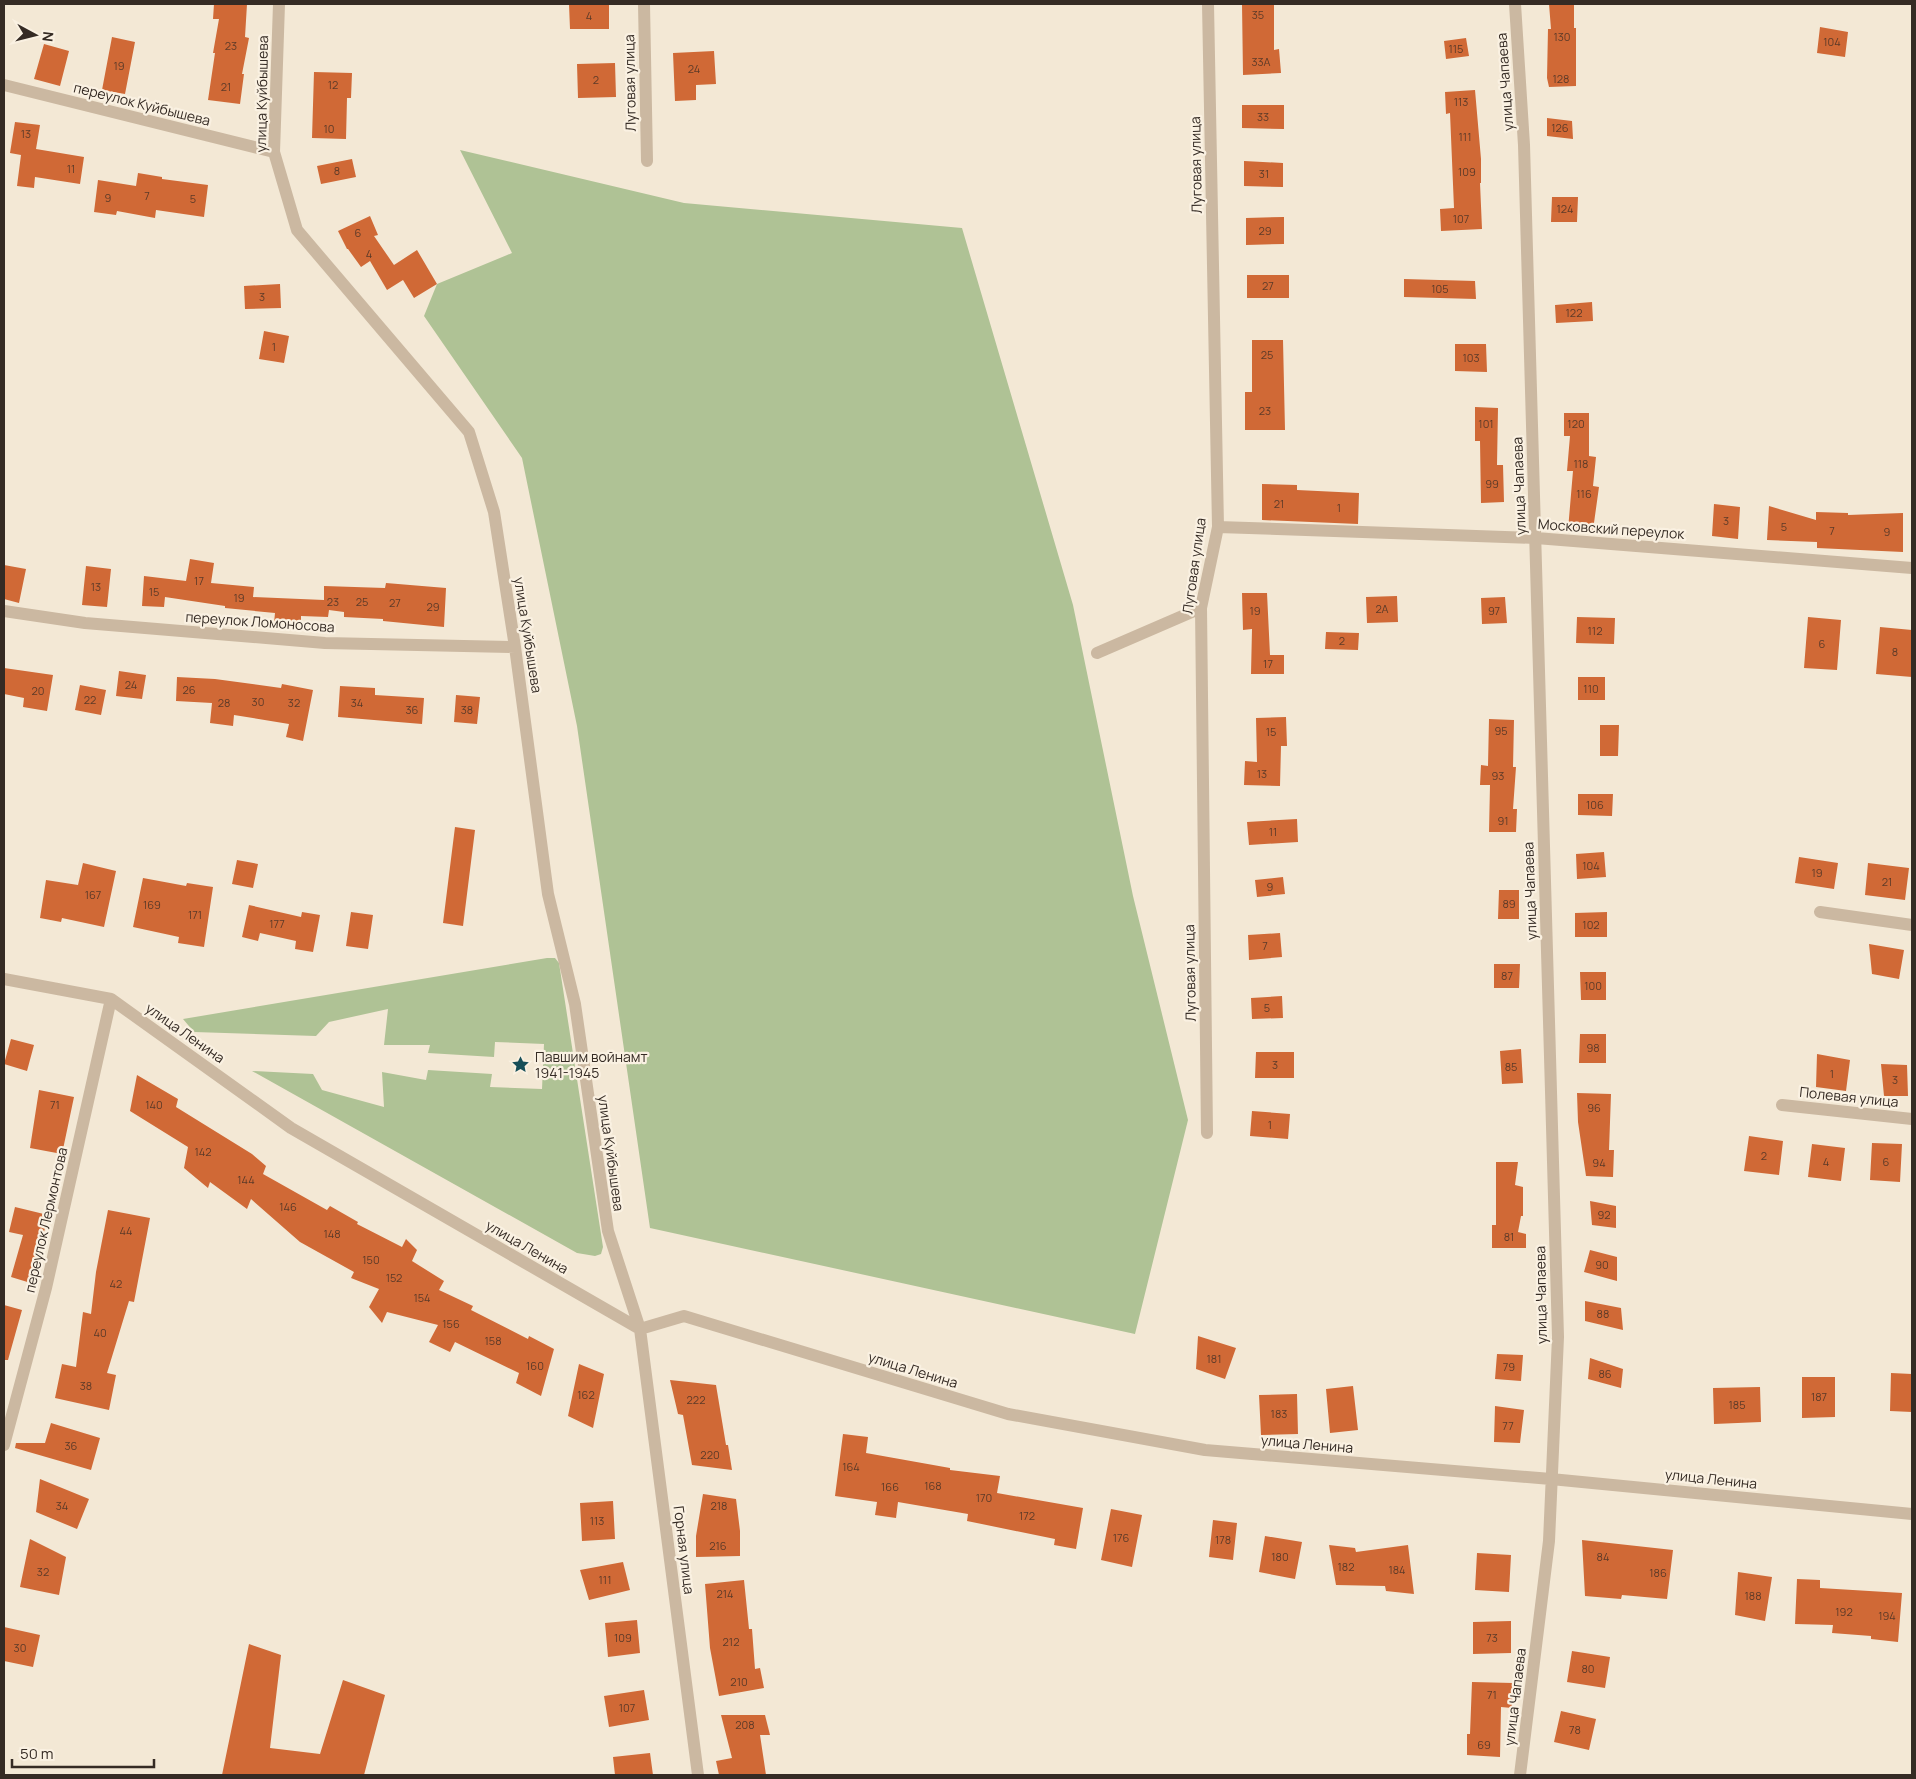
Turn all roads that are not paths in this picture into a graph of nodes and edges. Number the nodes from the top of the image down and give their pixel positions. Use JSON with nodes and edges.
{"nodes":[{"id":1,"x":279,"y":4,"type":"edge"},
{"id":2,"x":644,"y":4,"type":"edge"},
{"id":3,"x":1208,"y":4,"type":"edge"},
{"id":4,"x":1515,"y":4,"type":"edge"},
{"id":5,"x":4,"y":85,"type":"edge"},
{"id":6,"x":274,"y":152,"type":"junction"},
{"id":7,"x":647,"y":161,"type":"dead end"},
{"id":8,"x":1218,"y":527,"type":"junction"},
{"id":9,"x":1536,"y":538,"type":"junction"},
{"id":10,"x":1912,"y":568,"type":"edge"},
{"id":11,"x":1201,"y":608,"type":"junction"},
{"id":12,"x":4,"y":611,"type":"edge"},
{"id":13,"x":515,"y":648,"type":"junction"},
{"id":14,"x":1097,"y":653,"type":"dead end"},
{"id":15,"x":1820,"y":912,"type":"dead end"},
{"id":16,"x":1912,"y":925,"type":"edge"},
{"id":17,"x":4,"y":979,"type":"edge"},
{"id":18,"x":110,"y":999,"type":"junction"},
{"id":19,"x":1782,"y":1105,"type":"dead end"},
{"id":20,"x":1912,"y":1119,"type":"edge"},
{"id":21,"x":1207,"y":1134,"type":"dead end"},
{"id":22,"x":640,"y":1329,"type":"junction"},
{"id":23,"x":4,"y":1445,"type":"edge"},
{"id":24,"x":1552,"y":1479,"type":"junction"},
{"id":25,"x":1912,"y":1514,"type":"edge"},
{"id":26,"x":698,"y":1775,"type":"edge"},
{"id":27,"x":1520,"y":1775,"type":"edge"}],
"edges":[{"from":1,"to":6,"type":"street","name":"улица Куйбышева"},
{"from":2,"to":7,"type":"street","name":"Луговая улица"},
{"from":3,"to":8,"type":"street","name":"Луговая улица"},
{"from":4,"to":9,"type":"street","name":"улица Чапаева"},
{"from":5,"to":6,"type":"street","name":"переулок Куйбышева"},
{"from":6,"to":13,"type":"street","name":"улица Куйбышева"},
{"from":8,"to":9,"type":"street","name":"Московский переулок"},
{"from":8,"to":11,"type":"street","name":"Луговая улица"},
{"from":9,"to":10,"type":"street","name":"Московский переулок"},
{"from":9,"to":24,"type":"street","name":"улица Чапаева"},
{"from":11,"to":14,"type":"street"},
{"from":11,"to":21,"type":"street","name":"Луговая улица"},
{"from":12,"to":13,"type":"street","name":"переулок Ломоносова"},
{"from":13,"to":22,"type":"street","name":"улица Куйбышева"},
{"from":15,"to":16,"type":"street"},
{"from":17,"to":18,"type":"street","name":"улица Ленина"},
{"from":18,"to":22,"type":"street","name":"улица Ленина"},
{"from":18,"to":23,"type":"street","name":"переулок Лермонтова"},
{"from":19,"to":20,"type":"street","name":"Полевая улица"},
{"from":22,"to":24,"type":"street","name":"улица Ленина"},
{"from":22,"to":26,"type":"street","name":"Горная улица"},
{"from":24,"to":25,"type":"street","name":"улица Ленина"},
{"from":24,"to":27,"type":"street","name":"улица Чапаева"}]}
